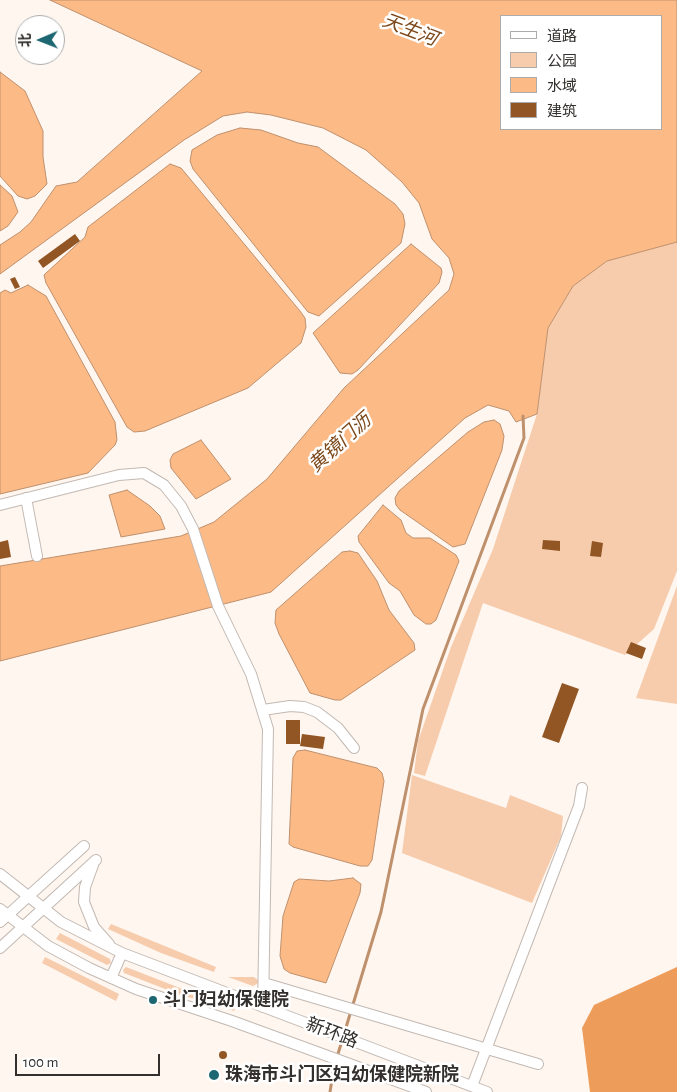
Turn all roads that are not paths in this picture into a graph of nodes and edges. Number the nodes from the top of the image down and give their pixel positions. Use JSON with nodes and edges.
{"nodes":[{"id":1,"x":26,"y":498,"type":"junction"},
{"id":2,"x":0,"y":505,"type":"edge"},
{"id":3,"x":37,"y":556,"type":"dead end"},
{"id":4,"x":263,"y":710,"type":"junction"},
{"id":5,"x":354,"y":748,"type":"dead end"},
{"id":6,"x":582,"y":788,"type":"dead end"},
{"id":7,"x":84,"y":846,"type":"dead end"},
{"id":8,"x":0,"y":874,"type":"edge"},
{"id":9,"x":29,"y":896,"type":"junction"},
{"id":10,"x":43,"y":908,"type":"junction"},
{"id":11,"x":2,"y":916,"type":"edge"},
{"id":12,"x":23,"y":927,"type":"junction"},
{"id":13,"x":0,"y":948,"type":"edge"},
{"id":14,"x":122,"y":953,"type":"junction"},
{"id":15,"x":111,"y":978,"type":"junction"},
{"id":16,"x":264,"y":983,"type":"junction"},
{"id":17,"x":263,"y":1007,"type":"junction"},
{"id":18,"x":486,"y":1048,"type":"junction"},
{"id":19,"x":538,"y":1064,"type":"dead end"},
{"id":20,"x":472,"y":1086,"type":"junction"},
{"id":21,"x":426,"y":1092,"type":"edge"},
{"id":22,"x":487,"y":1092,"type":"edge"}],
"edges":[{"from":1,"to":2,"type":"street"},
{"from":1,"to":3,"type":"street"},
{"from":1,"to":4,"type":"street"},
{"from":4,"to":5,"type":"street"},
{"from":4,"to":16,"type":"street"},
{"from":6,"to":18,"type":"street"},
{"from":7,"to":9,"type":"street","name":"新环路"},
{"from":8,"to":9,"type":"street","name":"新环路"},
{"from":9,"to":10,"type":"street","name":"新环路"},
{"from":9,"to":11,"type":"street","name":"新环路"},
{"from":10,"to":12,"type":"street"},
{"from":10,"to":14,"type":"street","name":"新环路"},
{"from":10,"to":14,"type":"street"},
{"from":11,"to":12,"type":"street","name":"新环路"},
{"from":12,"to":13,"type":"street"},
{"from":12,"to":15,"type":"street","name":"新环路"},
{"from":14,"to":15,"type":"street"},
{"from":14,"to":17,"type":"street","name":"新环路"},
{"from":15,"to":21,"type":"street","name":"新环路"},
{"from":16,"to":17,"type":"street"},
{"from":16,"to":18,"type":"street"},
{"from":17,"to":20,"type":"street","name":"新环路"},
{"from":18,"to":19,"type":"street"},
{"from":18,"to":20,"type":"street"},
{"from":20,"to":22,"type":"street","name":"新环路"}]}
